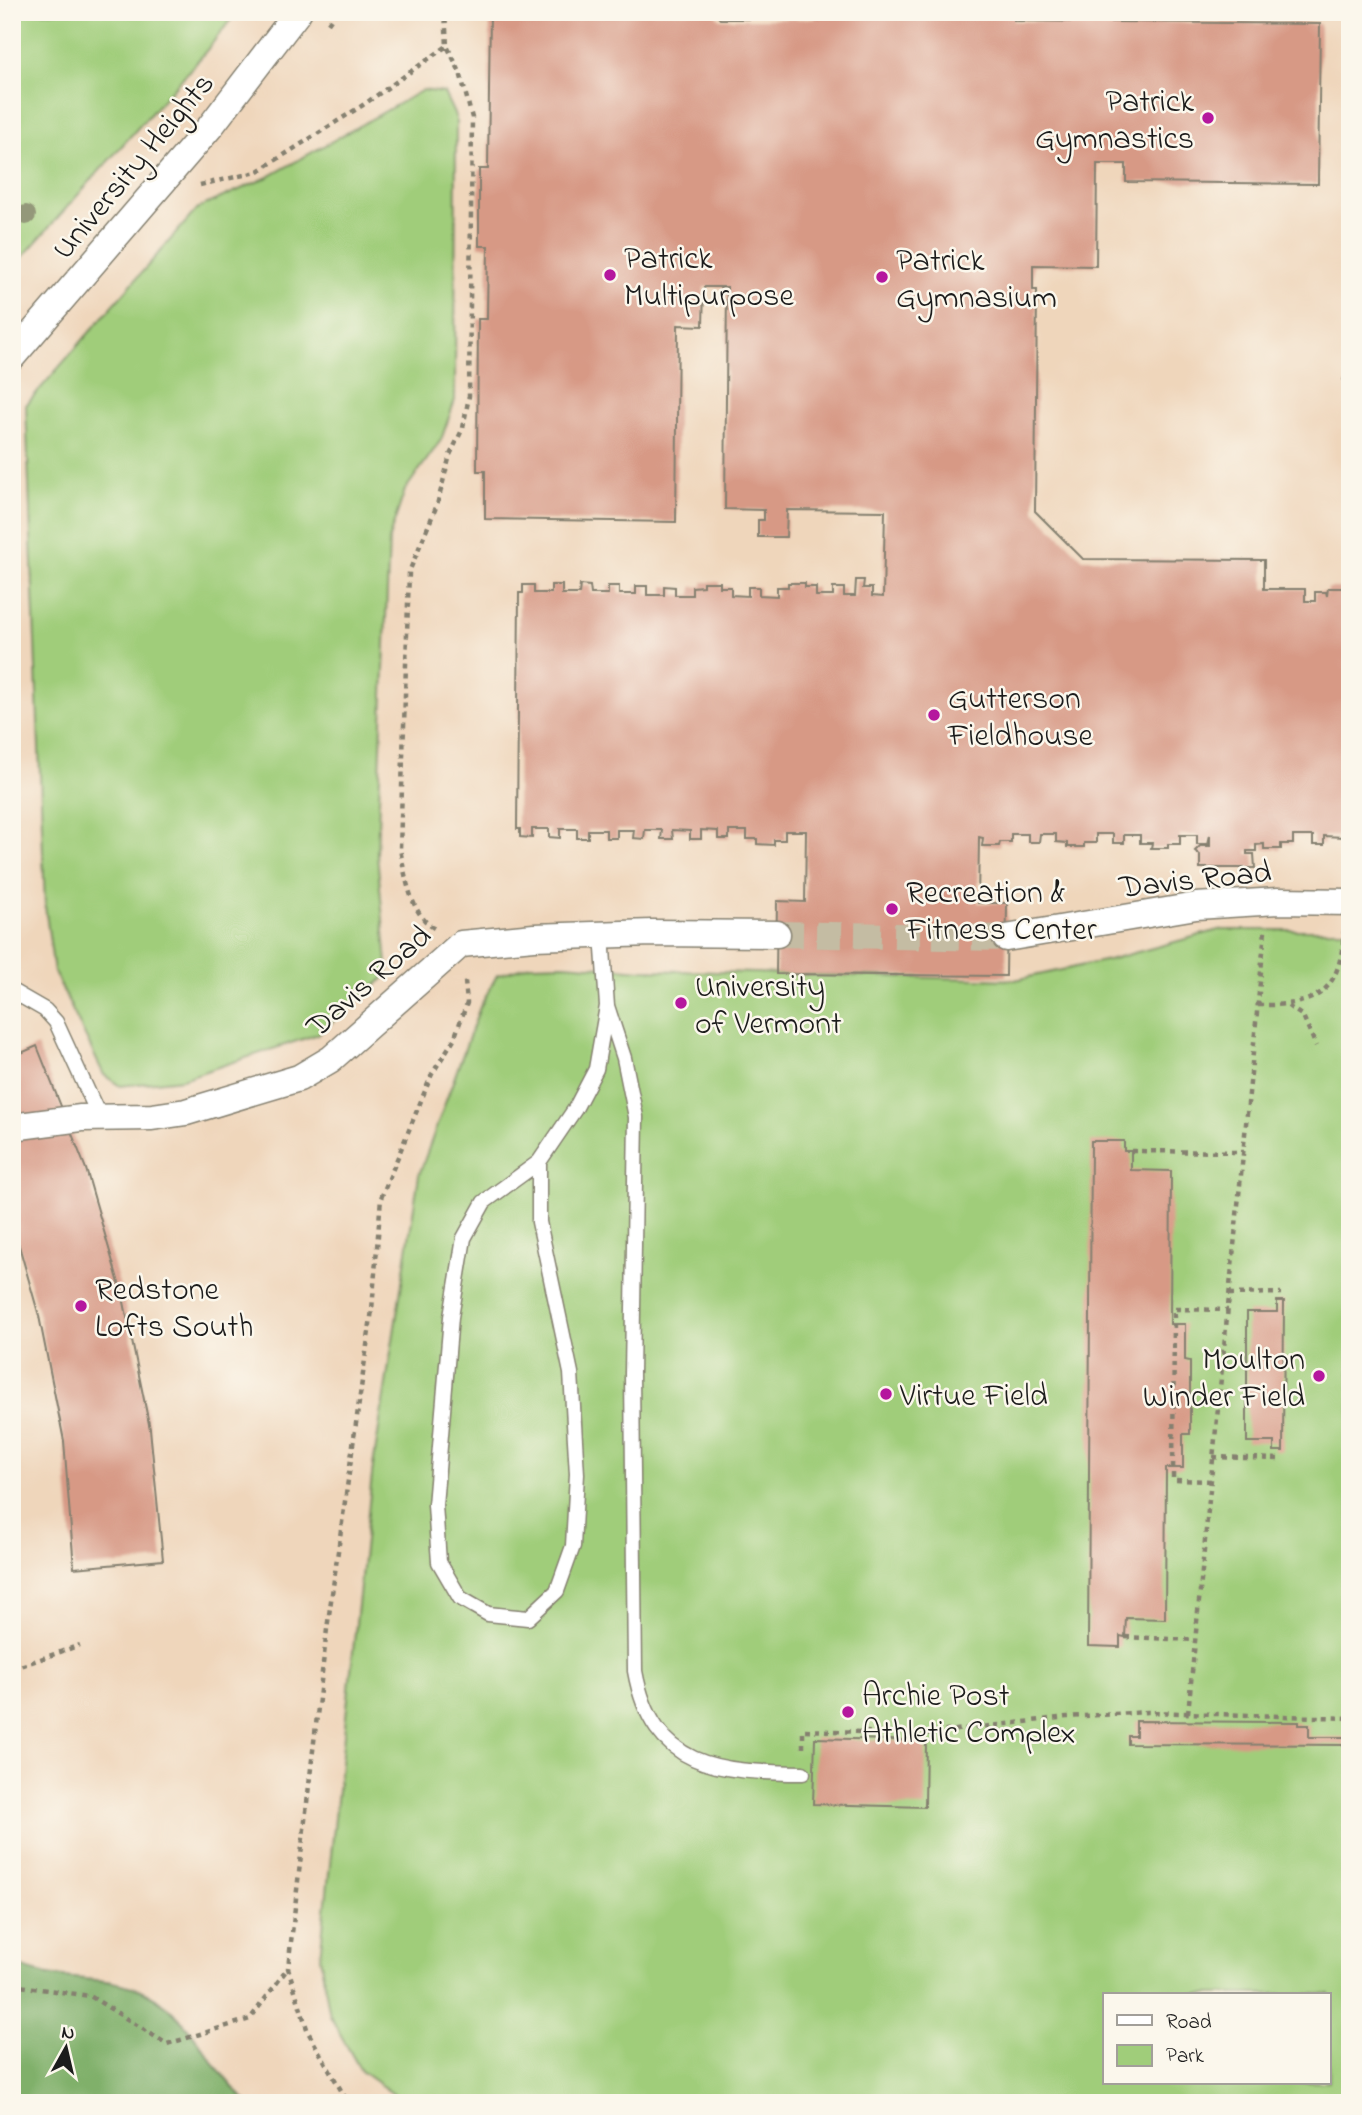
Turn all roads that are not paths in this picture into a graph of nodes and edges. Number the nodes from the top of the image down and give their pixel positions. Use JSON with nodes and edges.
{"nodes":[{"id":1,"x":298,"y":12,"type":"edge"},
{"id":2,"x":12,"y":357,"type":"edge"},
{"id":3,"x":1348,"y":902,"type":"edge"},
{"id":4,"x":602,"y":934,"type":"junction"},
{"id":5,"x":777,"y":934,"type":"tunnel mouth"},
{"id":6,"x":1006,"y":938,"type":"tunnel mouth"},
{"id":7,"x":12,"y":991,"type":"edge"},
{"id":8,"x":607,"y":1006,"type":"junction"},
{"id":9,"x":100,"y":1118,"type":"junction"},
{"id":10,"x":12,"y":1127,"type":"edge"},
{"id":11,"x":539,"y":1162,"type":"junction"},
{"id":12,"x":803,"y":1773,"type":"road end"}],
"edges":[{"from":1,"to":2,"type":"street","name":"University Heights"},
{"from":3,"to":6,"type":"street","name":"Davis Road"},
{"from":4,"to":5,"type":"street","name":"Davis Road"},
{"from":4,"to":8,"type":"lane"},
{"from":4,"to":9,"type":"street","name":"Davis Road"},
{"from":7,"to":9,"type":"lane"},
{"from":8,"to":11,"type":"lane"},
{"from":8,"to":12,"type":"lane"},
{"from":9,"to":10,"type":"street","name":"Davis Road"},
{"from":11,"to":11,"type":"lane"}]}
